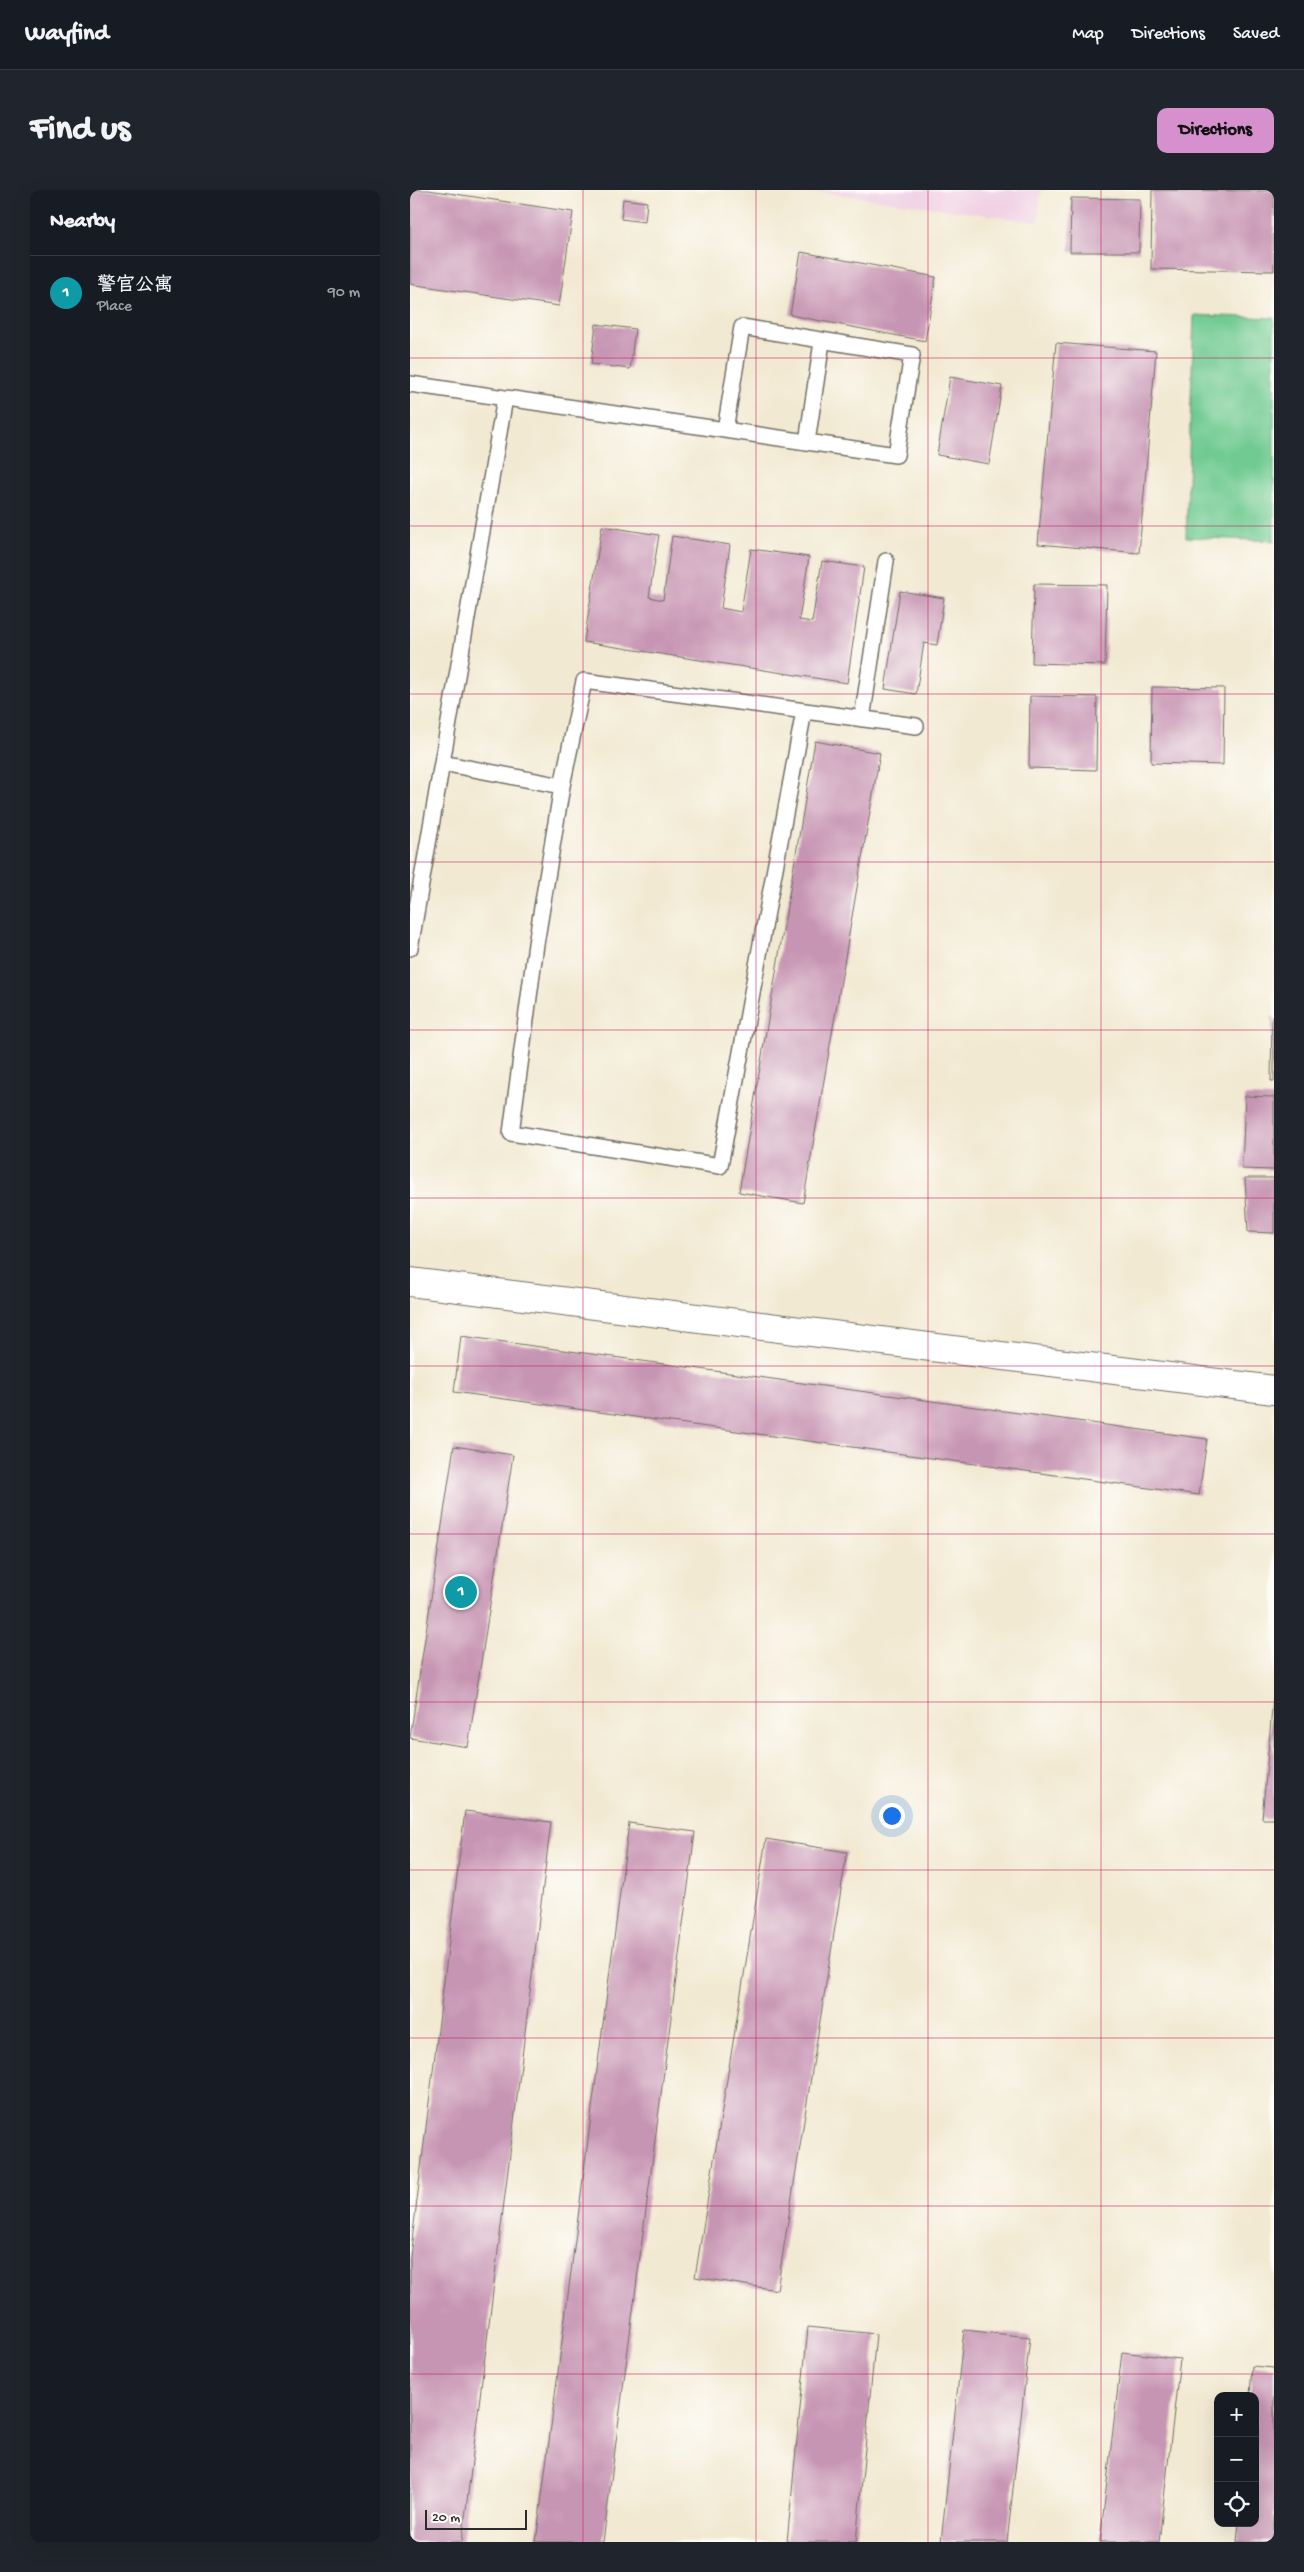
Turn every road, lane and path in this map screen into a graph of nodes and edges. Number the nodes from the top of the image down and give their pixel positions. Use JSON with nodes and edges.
{"nodes":[{"id":1,"x":822,"y":342,"type":"junction"},
{"id":2,"x":410,"y":384,"type":"edge"},
{"id":3,"x":505,"y":398,"type":"junction"},
{"id":4,"x":724,"y":430,"type":"junction"},
{"id":5,"x":807,"y":442,"type":"junction"},
{"id":6,"x":886,"y":561,"type":"dead end"},
{"id":7,"x":804,"y":711,"type":"junction"},
{"id":8,"x":862,"y":718,"type":"junction"},
{"id":9,"x":916,"y":726,"type":"dead end"},
{"id":10,"x":442,"y":763,"type":"junction"},
{"id":11,"x":562,"y":786,"type":"junction"},
{"id":12,"x":410,"y":948,"type":"edge"},
{"id":13,"x":410,"y":1282,"type":"edge"},
{"id":14,"x":1274,"y":1390,"type":"edge"}],
"edges":[{"from":1,"to":4,"type":"lane"},
{"from":1,"to":5,"type":"lane"},
{"from":1,"to":5,"type":"lane"},
{"from":2,"to":3,"type":"lane"},
{"from":3,"to":4,"type":"lane"},
{"from":3,"to":10,"type":"lane"},
{"from":4,"to":5,"type":"lane"},
{"from":6,"to":8,"type":"lane"},
{"from":7,"to":8,"type":"lane"},
{"from":7,"to":11,"type":"lane"},
{"from":7,"to":11,"type":"lane"},
{"from":8,"to":9,"type":"lane"},
{"from":10,"to":11,"type":"lane"},
{"from":10,"to":12,"type":"lane"},
{"from":13,"to":14,"type":"street"}]}
